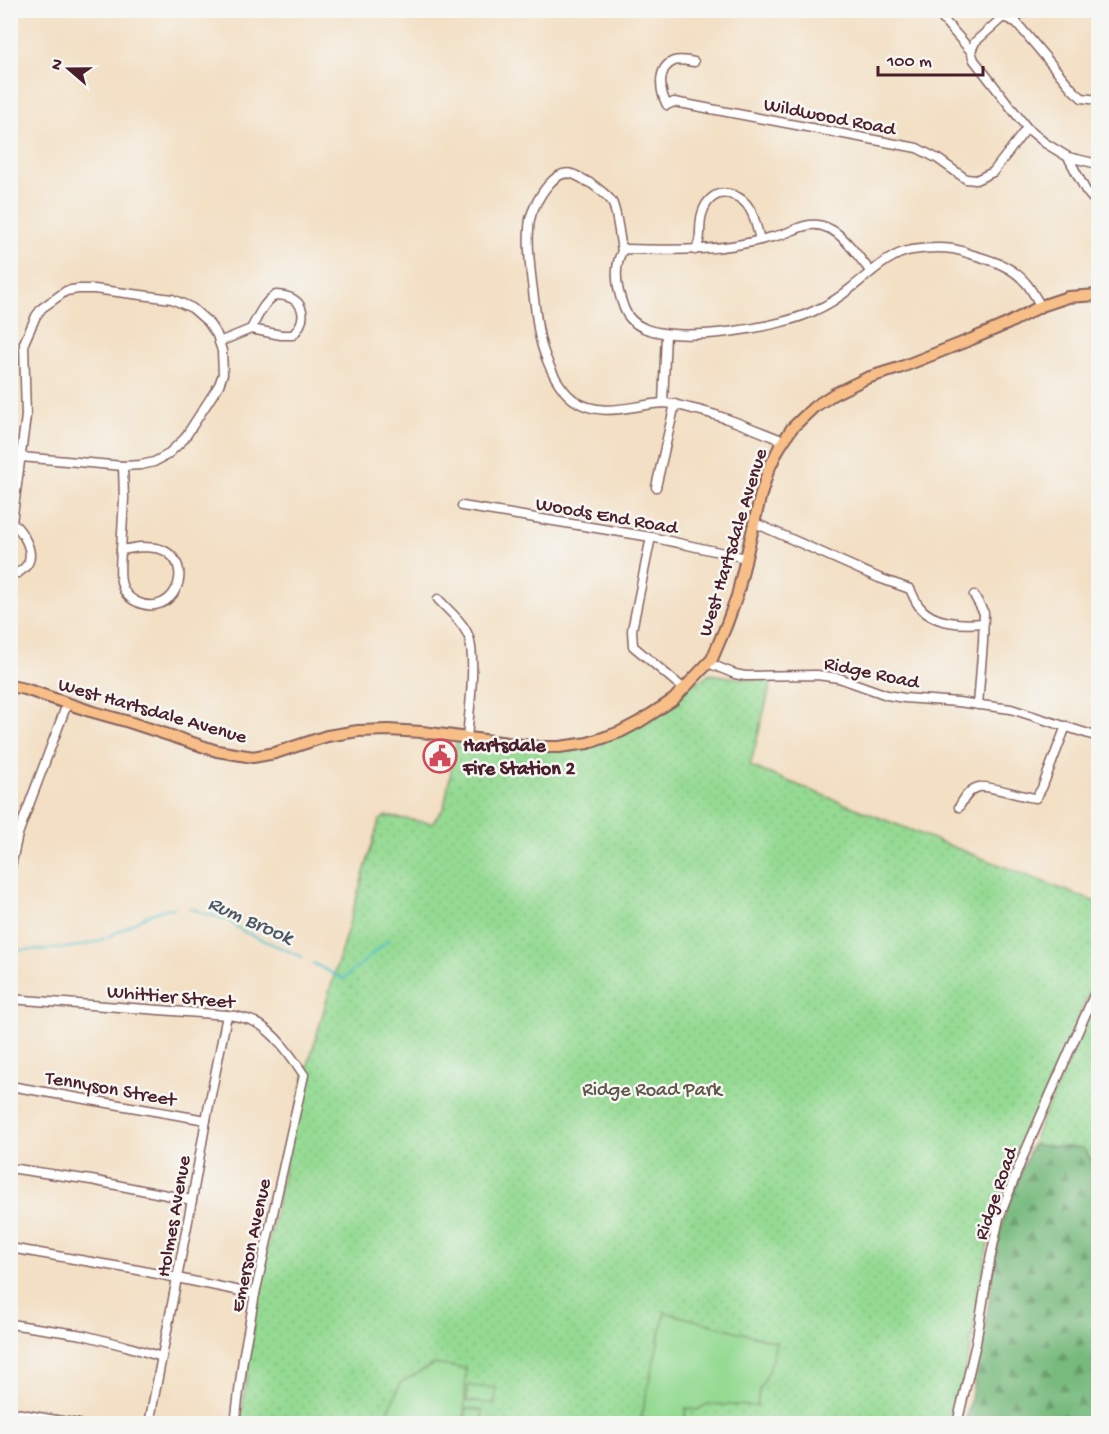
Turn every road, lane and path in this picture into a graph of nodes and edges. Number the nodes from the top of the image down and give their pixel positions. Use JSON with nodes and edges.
{"nodes":[{"id":1,"x":935,"y":10,"type":"edge"},
{"id":2,"x":1022,"y":10,"type":"edge"},
{"id":3,"x":1000,"y":14,"type":"edge"},
{"id":4,"x":1013,"y":21,"type":"junction"},
{"id":5,"x":971,"y":51,"type":"junction"},
{"id":6,"x":694,"y":62,"type":"dead end"},
{"id":7,"x":1098,"y":100,"type":"edge"},
{"id":8,"x":1027,"y":128,"type":"junction"},
{"id":9,"x":1068,"y":157,"type":"junction"},
{"id":10,"x":1098,"y":165,"type":"edge"},
{"id":11,"x":1098,"y":205,"type":"edge"},
{"id":12,"x":760,"y":240,"type":"junction"},
{"id":13,"x":695,"y":250,"type":"junction"},
{"id":14,"x":622,"y":251,"type":"junction"},
{"id":15,"x":871,"y":272,"type":"junction"},
{"id":16,"x":1098,"y":295,"type":"edge"},
{"id":17,"x":1041,"y":306,"type":"junction"},
{"id":18,"x":251,"y":329,"type":"junction"},
{"id":19,"x":666,"y":334,"type":"junction"},
{"id":20,"x":219,"y":342,"type":"junction"},
{"id":21,"x":663,"y":403,"type":"junction"},
{"id":22,"x":675,"y":404,"type":"junction"},
{"id":23,"x":783,"y":441,"type":"junction"},
{"id":24,"x":10,"y":456,"type":"edge"},
{"id":25,"x":21,"y":457,"type":"junction"},
{"id":26,"x":123,"y":466,"type":"junction"},
{"id":27,"x":656,"y":486,"type":"dead end"},
{"id":28,"x":462,"y":506,"type":"dead end"},
{"id":29,"x":755,"y":523,"type":"junction"},
{"id":30,"x":11,"y":524,"type":"edge"},
{"id":31,"x":651,"y":537,"type":"junction"},
{"id":32,"x":122,"y":550,"type":"junction"},
{"id":33,"x":746,"y":558,"type":"junction"},
{"id":34,"x":10,"y":572,"type":"edge"},
{"id":35,"x":974,"y":595,"type":"dead end"},
{"id":36,"x":438,"y":599,"type":"dead end"},
{"id":37,"x":983,"y":623,"type":"junction"},
{"id":38,"x":708,"y":663,"type":"junction"},
{"id":39,"x":10,"y":686,"type":"edge"},
{"id":40,"x":684,"y":689,"type":"junction"},
{"id":41,"x":67,"y":704,"type":"junction"},
{"id":42,"x":978,"y":705,"type":"junction"},
{"id":43,"x":1066,"y":726,"type":"junction"},
{"id":44,"x":1098,"y":737,"type":"edge"},
{"id":45,"x":467,"y":738,"type":"junction"},
{"id":46,"x":959,"y":807,"type":"dead end"},
{"id":47,"x":10,"y":871,"type":"edge"},
{"id":48,"x":1098,"y":986,"type":"edge"},
{"id":49,"x":10,"y":999,"type":"edge"},
{"id":50,"x":227,"y":1015,"type":"junction"},
{"id":51,"x":304,"y":1075,"type":"joint"},
{"id":52,"x":10,"y":1086,"type":"edge"},
{"id":53,"x":206,"y":1120,"type":"junction"},
{"id":54,"x":10,"y":1168,"type":"edge"},
{"id":55,"x":192,"y":1200,"type":"junction"},
{"id":56,"x":10,"y":1248,"type":"edge"},
{"id":57,"x":177,"y":1278,"type":"junction"},
{"id":58,"x":255,"y":1294,"type":"junction"},
{"id":59,"x":10,"y":1324,"type":"edge"},
{"id":60,"x":162,"y":1357,"type":"junction"},
{"id":61,"x":10,"y":1412,"type":"edge"},
{"id":62,"x":79,"y":1424,"type":"edge"},
{"id":63,"x":149,"y":1424,"type":"edge"},
{"id":64,"x":235,"y":1424,"type":"edge"},
{"id":65,"x":957,"y":1424,"type":"edge"}],
"edges":[{"from":1,"to":5,"type":"street"},
{"from":2,"to":4,"type":"street"},
{"from":3,"to":4,"type":"street"},
{"from":3,"to":5,"type":"street"},
{"from":4,"to":7,"type":"street"},
{"from":5,"to":8,"type":"street"},
{"from":6,"to":8,"type":"street","name":"Wildwood Road"},
{"from":8,"to":9,"type":"street"},
{"from":9,"to":10,"type":"street"},
{"from":9,"to":11,"type":"street"},
{"from":12,"to":13,"type":"street"},
{"from":12,"to":13,"type":"street"},
{"from":12,"to":15,"type":"street"},
{"from":13,"to":14,"type":"street"},
{"from":14,"to":19,"type":"street"},
{"from":14,"to":21,"type":"street"},
{"from":15,"to":17,"type":"street"},
{"from":15,"to":19,"type":"street"},
{"from":16,"to":17,"type":"main road","name":"West Hartsdale Avenue"},
{"from":17,"to":23,"type":"main road","name":"West Hartsdale Avenue"},
{"from":18,"to":18,"type":"street"},
{"from":18,"to":20,"type":"street"},
{"from":19,"to":21,"type":"street"},
{"from":20,"to":25,"type":"street"},
{"from":20,"to":26,"type":"street"},
{"from":21,"to":22,"type":"street"},
{"from":22,"to":23,"type":"street"},
{"from":22,"to":27,"type":"street"},
{"from":23,"to":29,"type":"main road","name":"West Hartsdale Avenue"},
{"from":24,"to":25,"type":"street"},
{"from":25,"to":26,"type":"street"},
{"from":25,"to":30,"type":"street"},
{"from":26,"to":32,"type":"street"},
{"from":28,"to":31,"type":"street","name":"Woods End Road"},
{"from":29,"to":33,"type":"main road","name":"West Hartsdale Avenue"},
{"from":29,"to":37,"type":"street"},
{"from":30,"to":34,"type":"street"},
{"from":31,"to":33,"type":"street","name":"Woods End Road"},
{"from":31,"to":40,"type":"street"},
{"from":32,"to":32,"type":"street"},
{"from":33,"to":38,"type":"main road","name":"West Hartsdale Avenue"},
{"from":35,"to":37,"type":"street"},
{"from":36,"to":45,"type":"street"},
{"from":37,"to":42,"type":"street"},
{"from":38,"to":40,"type":"main road","name":"West Hartsdale Avenue"},
{"from":38,"to":42,"type":"street","name":"Ridge Road"},
{"from":39,"to":41,"type":"main road","name":"West Hartsdale Avenue"},
{"from":40,"to":45,"type":"main road","name":"West Hartsdale Avenue"},
{"from":41,"to":45,"type":"main road","name":"West Hartsdale Avenue"},
{"from":41,"to":47,"type":"street"},
{"from":42,"to":43,"type":"street","name":"Ridge Road"},
{"from":43,"to":44,"type":"street","name":"Ridge Road"},
{"from":43,"to":46,"type":"street"},
{"from":48,"to":65,"type":"street","name":"Ridge Road"},
{"from":49,"to":50,"type":"street","name":"Whittier Street"},
{"from":50,"to":51,"type":"street","name":"Whittier Street"},
{"from":50,"to":53,"type":"street","name":"Holmes Avenue"},
{"from":51,"to":58,"type":"street","name":"Emerson Avenue"},
{"from":52,"to":53,"type":"street","name":"Tennyson Street"},
{"from":53,"to":55,"type":"street","name":"Holmes Avenue"},
{"from":54,"to":55,"type":"street"},
{"from":55,"to":57,"type":"street","name":"Holmes Avenue"},
{"from":56,"to":57,"type":"street"},
{"from":57,"to":58,"type":"street"},
{"from":57,"to":60,"type":"street","name":"Holmes Avenue"},
{"from":58,"to":64,"type":"street","name":"Emerson Avenue"},
{"from":59,"to":60,"type":"street"},
{"from":60,"to":63,"type":"street","name":"Holmes Avenue"},
{"from":61,"to":62,"type":"street"}]}
